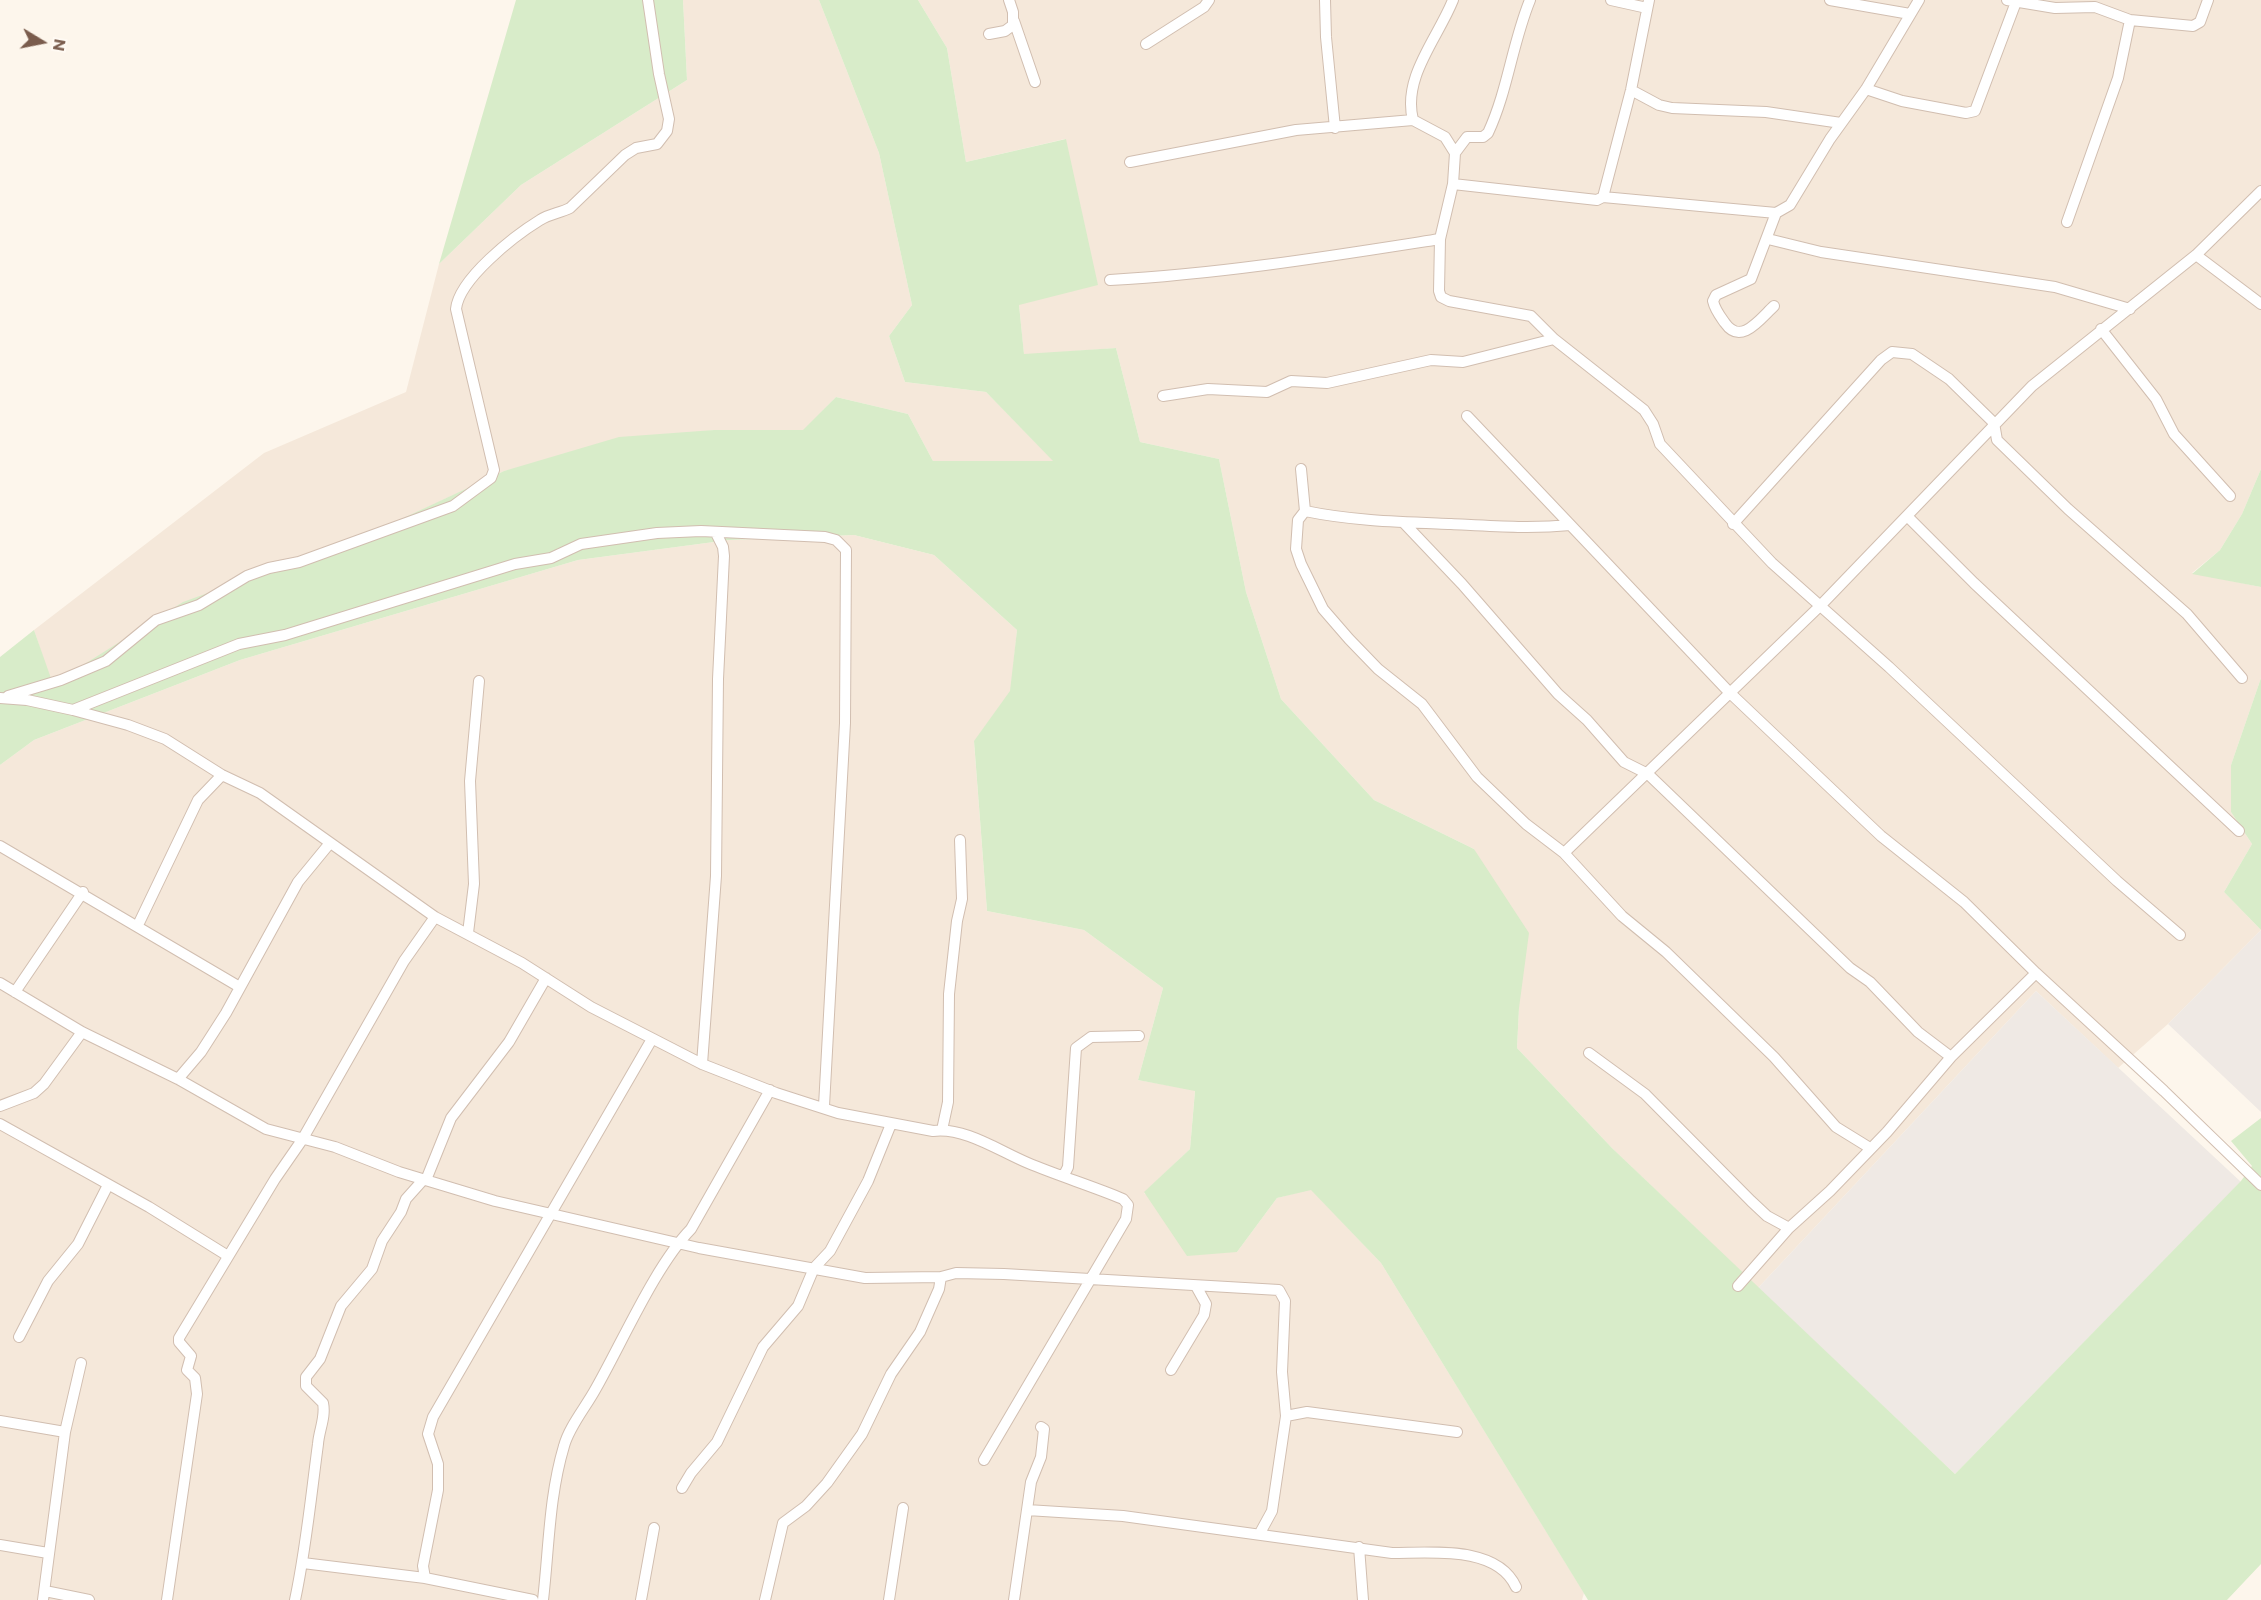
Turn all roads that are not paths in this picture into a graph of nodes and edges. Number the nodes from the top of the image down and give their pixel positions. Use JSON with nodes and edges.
{"nodes":[{"id":1,"x":648,"y":0,"type":"edge"},
{"id":2,"x":1009,"y":0,"type":"edge"},
{"id":3,"x":1209,"y":0,"type":"edge"},
{"id":4,"x":1325,"y":0,"type":"edge"},
{"id":5,"x":1454,"y":0,"type":"edge"},
{"id":6,"x":1530,"y":0,"type":"edge"},
{"id":7,"x":1611,"y":0,"type":"edge"},
{"id":8,"x":1830,"y":0,"type":"edge"},
{"id":9,"x":1919,"y":0,"type":"edge"},
{"id":10,"x":2208,"y":0,"type":"edge"},
{"id":11,"x":2012,"y":1,"type":"edge"},
{"id":12,"x":1648,"y":4,"type":"edge"},
{"id":13,"x":1911,"y":14,"type":"junction"},
{"id":14,"x":2130,"y":20,"type":"junction"},
{"id":15,"x":1014,"y":21,"type":"junction"},
{"id":16,"x":989,"y":34,"type":"dead end"},
{"id":17,"x":1146,"y":44,"type":"dead end"},
{"id":18,"x":1035,"y":82,"type":"dead end"},
{"id":19,"x":1866,"y":89,"type":"junction"},
{"id":20,"x":1631,"y":90,"type":"junction"},
{"id":21,"x":1413,"y":120,"type":"junction"},
{"id":22,"x":1813,"y":120,"type":"junction"},
{"id":23,"x":1841,"y":123,"type":"junction"},
{"id":24,"x":1335,"y":128,"type":"junction"},
{"id":25,"x":1830,"y":139,"type":"junction"},
{"id":26,"x":1455,"y":153,"type":"junction"},
{"id":27,"x":1130,"y":162,"type":"dead end"},
{"id":28,"x":1453,"y":184,"type":"junction"},
{"id":29,"x":2261,"y":191,"type":"edge"},
{"id":30,"x":1603,"y":197,"type":"junction"},
{"id":31,"x":1776,"y":213,"type":"junction"},
{"id":32,"x":2067,"y":222,"type":"dead end"},
{"id":33,"x":1440,"y":239,"type":"junction"},
{"id":34,"x":1768,"y":239,"type":"junction"},
{"id":35,"x":2196,"y":255,"type":"junction"},
{"id":36,"x":1110,"y":280,"type":"dead end"},
{"id":37,"x":2261,"y":304,"type":"edge"},
{"id":38,"x":1774,"y":306,"type":"dead end"},
{"id":39,"x":2130,"y":309,"type":"junction"},
{"id":40,"x":2101,"y":329,"type":"junction"},
{"id":41,"x":1554,"y":339,"type":"junction"},
{"id":42,"x":1163,"y":396,"type":"dead end"},
{"id":43,"x":1467,"y":416,"type":"dead end"},
{"id":44,"x":1994,"y":423,"type":"junction"},
{"id":45,"x":1301,"y":469,"type":"dead end"},
{"id":46,"x":2230,"y":496,"type":"dead end"},
{"id":47,"x":1305,"y":511,"type":"junction"},
{"id":48,"x":1907,"y":516,"type":"junction"},
{"id":49,"x":1404,"y":523,"type":"junction"},
{"id":50,"x":1733,"y":524,"type":"junction"},
{"id":51,"x":1570,"y":525,"type":"junction"},
{"id":52,"x":716,"y":533,"type":"junction"},
{"id":53,"x":1821,"y":606,"type":"junction"},
{"id":54,"x":2242,"y":678,"type":"dead end"},
{"id":55,"x":479,"y":681,"type":"dead end"},
{"id":56,"x":1730,"y":692,"type":"junction"},
{"id":57,"x":1,"y":698,"type":"edge"},
{"id":58,"x":92,"y":703,"type":"junction"},
{"id":59,"x":73,"y":710,"type":"junction"},
{"id":60,"x":92,"y":715,"type":"junction"},
{"id":61,"x":1648,"y":774,"type":"junction"},
{"id":62,"x":222,"y":775,"type":"junction"},
{"id":63,"x":2239,"y":831,"type":"dead end"},
{"id":64,"x":960,"y":840,"type":"dead end"},
{"id":65,"x":330,"y":843,"type":"junction"},
{"id":66,"x":0,"y":846,"type":"edge"},
{"id":67,"x":1564,"y":853,"type":"junction"},
{"id":68,"x":83,"y":892,"type":"junction"},
{"id":69,"x":435,"y":917,"type":"junction"},
{"id":70,"x":138,"y":926,"type":"junction"},
{"id":71,"x":468,"y":933,"type":"junction"},
{"id":72,"x":2180,"y":935,"type":"dead end"},
{"id":73,"x":2036,"y":973,"type":"junction"},
{"id":74,"x":546,"y":978,"type":"junction"},
{"id":75,"x":0,"y":982,"type":"edge"},
{"id":76,"x":238,"y":986,"type":"junction"},
{"id":77,"x":15,"y":992,"type":"junction"},
{"id":78,"x":82,"y":1032,"type":"junction"},
{"id":79,"x":1139,"y":1036,"type":"dead end"},
{"id":80,"x":652,"y":1039,"type":"junction"},
{"id":81,"x":1588,"y":1053,"type":"dead end"},
{"id":82,"x":1952,"y":1057,"type":"junction"},
{"id":83,"x":702,"y":1064,"type":"junction"},
{"id":84,"x":178,"y":1079,"type":"junction"},
{"id":85,"x":770,"y":1090,"type":"junction"},
{"id":86,"x":0,"y":1106,"type":"edge"},
{"id":87,"x":824,"y":1106,"type":"junction"},
{"id":88,"x":891,"y":1124,"type":"junction"},
{"id":89,"x":0,"y":1125,"type":"edge"},
{"id":90,"x":942,"y":1130,"type":"junction"},
{"id":91,"x":302,"y":1140,"type":"junction"},
{"id":92,"x":1870,"y":1148,"type":"junction"},
{"id":93,"x":1059,"y":1175,"type":"junction"},
{"id":94,"x":425,"y":1180,"type":"junction"},
{"id":95,"x":108,"y":1185,"type":"junction"},
{"id":96,"x":2261,"y":1185,"type":"edge"},
{"id":97,"x":551,"y":1214,"type":"junction"},
{"id":98,"x":1790,"y":1228,"type":"junction"},
{"id":99,"x":678,"y":1242,"type":"junction"},
{"id":100,"x":228,"y":1256,"type":"junction"},
{"id":101,"x":814,"y":1268,"type":"junction"},
{"id":102,"x":940,"y":1277,"type":"junction"},
{"id":103,"x":1090,"y":1280,"type":"junction"},
{"id":104,"x":1196,"y":1286,"type":"junction"},
{"id":105,"x":1738,"y":1286,"type":"dead end"},
{"id":106,"x":19,"y":1337,"type":"dead end"},
{"id":107,"x":81,"y":1363,"type":"dead end"},
{"id":108,"x":1171,"y":1370,"type":"dead end"},
{"id":109,"x":1286,"y":1416,"type":"junction"},
{"id":110,"x":0,"y":1420,"type":"edge"},
{"id":111,"x":1041,"y":1427,"type":"dead end"},
{"id":112,"x":65,"y":1431,"type":"junction"},
{"id":113,"x":1457,"y":1432,"type":"dead end"},
{"id":114,"x":984,"y":1460,"type":"dead end"},
{"id":115,"x":682,"y":1488,"type":"dead end"},
{"id":116,"x":903,"y":1508,"type":"dead end"},
{"id":117,"x":1027,"y":1510,"type":"junction"},
{"id":118,"x":654,"y":1528,"type":"dead end"},
{"id":119,"x":1260,"y":1533,"type":"junction"},
{"id":120,"x":0,"y":1545,"type":"edge"},
{"id":121,"x":1359,"y":1547,"type":"junction"},
{"id":122,"x":48,"y":1553,"type":"junction"},
{"id":123,"x":303,"y":1563,"type":"junction"},
{"id":124,"x":423,"y":1566,"type":"junction"},
{"id":125,"x":412,"y":1576,"type":"junction"},
{"id":126,"x":425,"y":1578,"type":"junction"},
{"id":127,"x":1516,"y":1587,"type":"dead end"},
{"id":128,"x":44,"y":1596,"type":"edge"},
{"id":129,"x":89,"y":1600,"type":"edge"},
{"id":130,"x":167,"y":1600,"type":"edge"},
{"id":131,"x":295,"y":1600,"type":"edge"},
{"id":132,"x":533,"y":1600,"type":"edge"},
{"id":133,"x":543,"y":1600,"type":"edge"},
{"id":134,"x":641,"y":1600,"type":"edge"},
{"id":135,"x":765,"y":1600,"type":"edge"},
{"id":136,"x":890,"y":1600,"type":"edge"},
{"id":137,"x":1014,"y":1600,"type":"edge"},
{"id":138,"x":1363,"y":1600,"type":"edge"}],
"edges":[{"from":1,"to":57,"type":"street"},
{"from":2,"to":15,"type":"street"},
{"from":3,"to":17,"type":"street"},
{"from":4,"to":24,"type":"street"},
{"from":5,"to":21,"type":"street"},
{"from":6,"to":26,"type":"street"},
{"from":7,"to":12,"type":"street"},
{"from":8,"to":13,"type":"street"},
{"from":9,"to":13,"type":"street"},
{"from":10,"to":14,"type":"street"},
{"from":11,"to":14,"type":"street"},
{"from":11,"to":19,"type":"street"},
{"from":12,"to":20,"type":"street"},
{"from":13,"to":19,"type":"street"},
{"from":14,"to":32,"type":"street"},
{"from":15,"to":16,"type":"street"},
{"from":15,"to":18,"type":"street"},
{"from":19,"to":23,"type":"street"},
{"from":20,"to":22,"type":"street"},
{"from":20,"to":30,"type":"street"},
{"from":21,"to":24,"type":"street"},
{"from":21,"to":26,"type":"street"},
{"from":22,"to":23,"type":"street"},
{"from":22,"to":25,"type":"street"},
{"from":23,"to":25,"type":"street"},
{"from":24,"to":27,"type":"street"},
{"from":25,"to":31,"type":"street"},
{"from":26,"to":28,"type":"street"},
{"from":28,"to":30,"type":"street"},
{"from":28,"to":33,"type":"street"},
{"from":29,"to":35,"type":"street"},
{"from":30,"to":31,"type":"street"},
{"from":31,"to":34,"type":"street"},
{"from":33,"to":36,"type":"street"},
{"from":33,"to":41,"type":"street"},
{"from":34,"to":38,"type":"street"},
{"from":34,"to":39,"type":"street"},
{"from":35,"to":37,"type":"street"},
{"from":35,"to":39,"type":"street"},
{"from":39,"to":40,"type":"street"},
{"from":40,"to":44,"type":"street"},
{"from":40,"to":46,"type":"street"},
{"from":41,"to":42,"type":"street"},
{"from":41,"to":50,"type":"street"},
{"from":43,"to":51,"type":"street"},
{"from":44,"to":48,"type":"street"},
{"from":44,"to":50,"type":"street"},
{"from":44,"to":54,"type":"street"},
{"from":45,"to":47,"type":"street"},
{"from":47,"to":49,"type":"street"},
{"from":47,"to":67,"type":"street"},
{"from":48,"to":53,"type":"street"},
{"from":48,"to":63,"type":"street"},
{"from":49,"to":51,"type":"street"},
{"from":49,"to":61,"type":"street"},
{"from":50,"to":53,"type":"street"},
{"from":51,"to":56,"type":"street"},
{"from":52,"to":58,"type":"street"},
{"from":52,"to":83,"type":"street"},
{"from":52,"to":87,"type":"street"},
{"from":53,"to":56,"type":"street"},
{"from":53,"to":72,"type":"street"},
{"from":55,"to":71,"type":"street"},
{"from":56,"to":61,"type":"street"},
{"from":56,"to":73,"type":"street"},
{"from":57,"to":59,"type":"street"},
{"from":58,"to":59,"type":"street"},
{"from":58,"to":60,"type":"street"},
{"from":59,"to":60,"type":"street"},
{"from":60,"to":62,"type":"street"},
{"from":61,"to":67,"type":"street"},
{"from":61,"to":82,"type":"street"},
{"from":62,"to":65,"type":"street"},
{"from":62,"to":70,"type":"street"},
{"from":64,"to":90,"type":"street"},
{"from":65,"to":69,"type":"street"},
{"from":65,"to":76,"type":"street"},
{"from":66,"to":68,"type":"street"},
{"from":67,"to":92,"type":"street"},
{"from":68,"to":70,"type":"street"},
{"from":68,"to":77,"type":"street"},
{"from":69,"to":71,"type":"street"},
{"from":69,"to":91,"type":"street"},
{"from":70,"to":76,"type":"street"},
{"from":71,"to":74,"type":"street"},
{"from":73,"to":82,"type":"street"},
{"from":73,"to":96,"type":"street"},
{"from":74,"to":80,"type":"street"},
{"from":74,"to":94,"type":"street"},
{"from":75,"to":77,"type":"street"},
{"from":76,"to":84,"type":"street"},
{"from":77,"to":78,"type":"street"},
{"from":78,"to":84,"type":"street"},
{"from":78,"to":86,"type":"street"},
{"from":79,"to":93,"type":"street"},
{"from":80,"to":83,"type":"street"},
{"from":80,"to":97,"type":"street"},
{"from":81,"to":98,"type":"street"},
{"from":82,"to":92,"type":"street"},
{"from":83,"to":85,"type":"street"},
{"from":84,"to":91,"type":"street"},
{"from":85,"to":87,"type":"street"},
{"from":85,"to":99,"type":"street"},
{"from":87,"to":88,"type":"street"},
{"from":88,"to":90,"type":"street"},
{"from":88,"to":101,"type":"street"},
{"from":89,"to":95,"type":"street"},
{"from":90,"to":93,"type":"street"},
{"from":91,"to":94,"type":"street"},
{"from":91,"to":100,"type":"street"},
{"from":92,"to":98,"type":"street"},
{"from":93,"to":103,"type":"street"},
{"from":94,"to":97,"type":"street"},
{"from":94,"to":123,"type":"street"},
{"from":95,"to":100,"type":"street"},
{"from":95,"to":106,"type":"street"},
{"from":97,"to":99,"type":"street"},
{"from":97,"to":124,"type":"street"},
{"from":98,"to":105,"type":"street"},
{"from":99,"to":101,"type":"street"},
{"from":99,"to":133,"type":"street"},
{"from":100,"to":130,"type":"street"},
{"from":101,"to":102,"type":"street"},
{"from":101,"to":115,"type":"street"},
{"from":102,"to":103,"type":"street"},
{"from":102,"to":135,"type":"street"},
{"from":103,"to":104,"type":"street"},
{"from":103,"to":114,"type":"street"},
{"from":104,"to":108,"type":"street"},
{"from":104,"to":109,"type":"street"},
{"from":107,"to":112,"type":"street"},
{"from":109,"to":113,"type":"street"},
{"from":109,"to":119,"type":"street"},
{"from":110,"to":112,"type":"street"},
{"from":111,"to":117,"type":"street"},
{"from":112,"to":122,"type":"street"},
{"from":116,"to":136,"type":"street"},
{"from":117,"to":119,"type":"street"},
{"from":117,"to":137,"type":"street"},
{"from":118,"to":134,"type":"street"},
{"from":119,"to":121,"type":"street"},
{"from":120,"to":122,"type":"street"},
{"from":121,"to":127,"type":"street"},
{"from":121,"to":138,"type":"street"},
{"from":122,"to":128,"type":"street"},
{"from":123,"to":125,"type":"street"},
{"from":123,"to":131,"type":"street"},
{"from":124,"to":125,"type":"street"},
{"from":124,"to":126,"type":"street"},
{"from":125,"to":126,"type":"street"},
{"from":126,"to":132,"type":"street"},
{"from":128,"to":129,"type":"street"}]}
